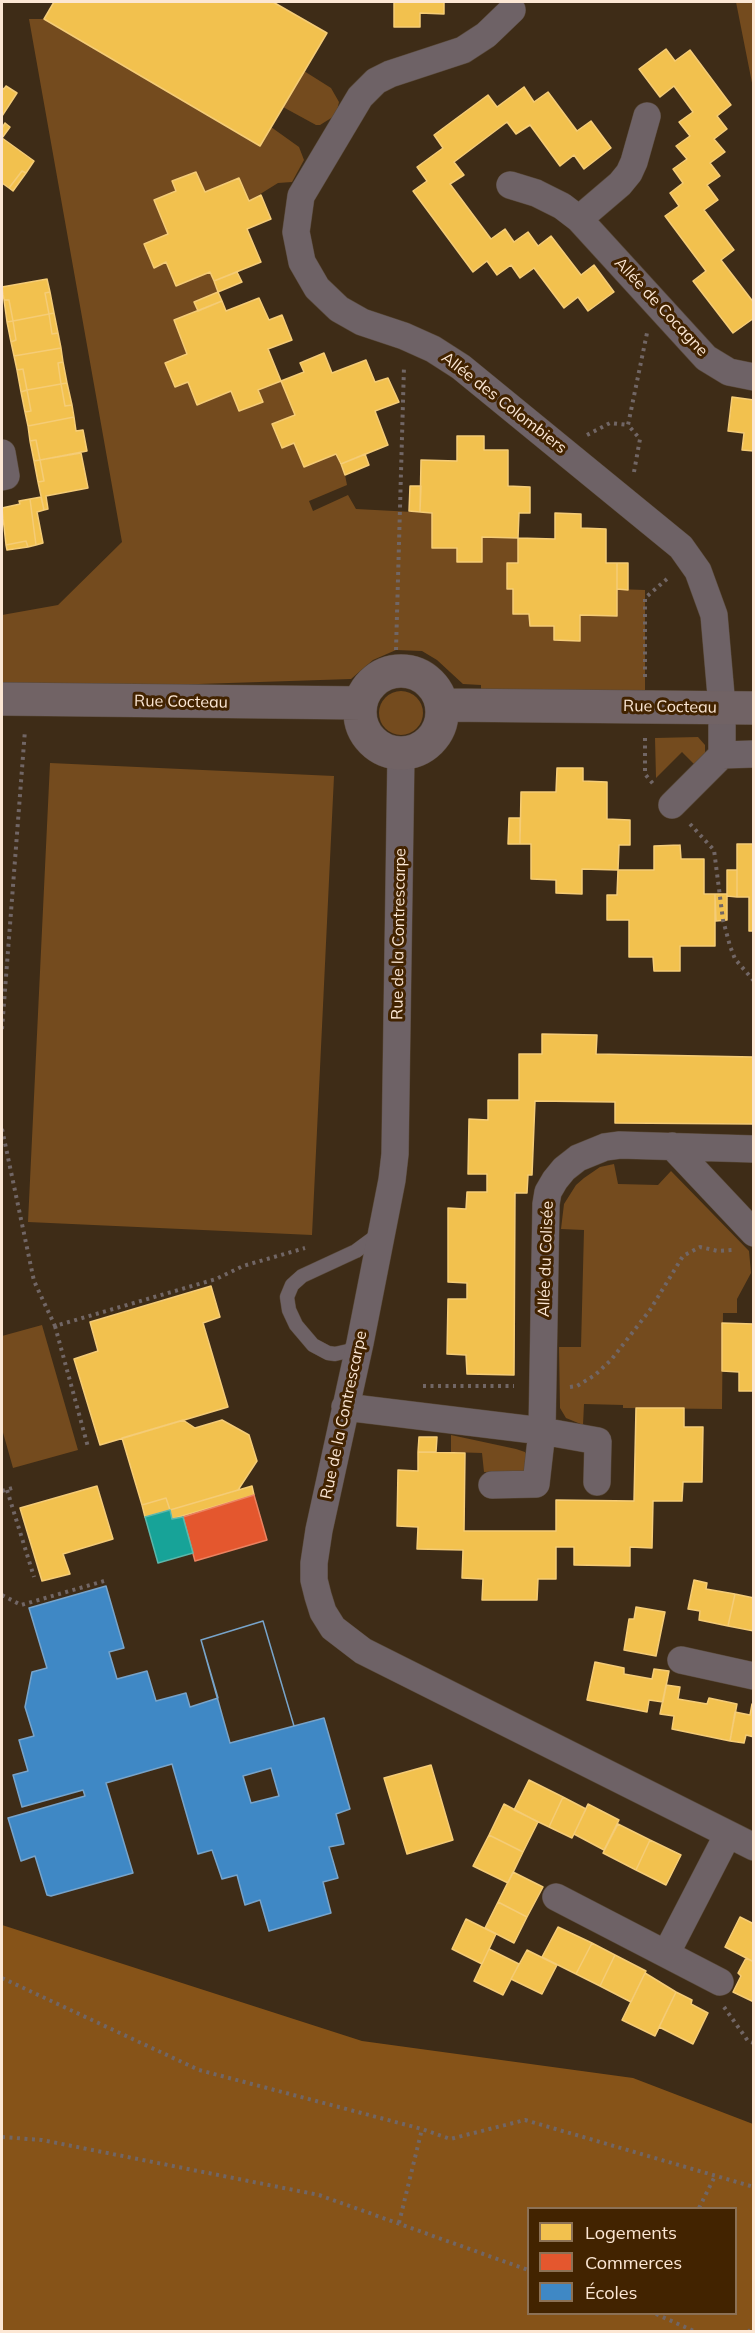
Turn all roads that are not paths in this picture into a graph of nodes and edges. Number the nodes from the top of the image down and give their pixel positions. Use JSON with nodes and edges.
{"nodes":[{"id":1,"x":512,"y":10,"type":"dead end"},
{"id":2,"x":647,"y":116,"type":"dead end"},
{"id":3,"x":510,"y":185,"type":"dead end"},
{"id":4,"x":579,"y":219,"type":"junction"},
{"id":5,"x":753,"y":377,"type":"edge"},
{"id":6,"x":2,"y":453,"type":"edge"},
{"id":7,"x":2,"y":477,"type":"edge"},
{"id":8,"x":13,"y":699,"type":"edge"},
{"id":9,"x":361,"y":703,"type":"junction"},
{"id":10,"x":442,"y":705,"type":"junction"},
{"id":11,"x":738,"y":707,"type":"edge"},
{"id":12,"x":401,"y":753,"type":"junction"},
{"id":13,"x":753,"y":754,"type":"edge"},
{"id":14,"x":722,"y":755,"type":"junction"},
{"id":15,"x":672,"y":805,"type":"road end"},
{"id":16,"x":672,"y":1146,"type":"junction"},
{"id":17,"x":753,"y":1149,"type":"edge"},
{"id":18,"x":382,"y":1232,"type":"junction"},
{"id":19,"x":753,"y":1233,"type":"edge"},
{"id":20,"x":360,"y":1343,"type":"junction"},
{"id":21,"x":345,"y":1407,"type":"junction"},
{"id":22,"x":542,"y":1431,"type":"junction"},
{"id":23,"x":597,"y":1482,"type":"dead end"},
{"id":24,"x":492,"y":1485,"type":"dead end"},
{"id":25,"x":681,"y":1660,"type":"dead end"},
{"id":26,"x":753,"y":1676,"type":"edge"},
{"id":27,"x":728,"y":1834,"type":"junction"},
{"id":28,"x":753,"y":1846,"type":"edge"},
{"id":29,"x":556,"y":1897,"type":"dead end"},
{"id":30,"x":666,"y":1954,"type":"junction"},
{"id":31,"x":715,"y":1979,"type":"road end"}],
"edges":[{"from":1,"to":11,"type":"street","name":"Allée des Colombiers"},
{"from":2,"to":4,"type":"street"},
{"from":3,"to":4,"type":"street","name":"Allée de Cocagne"},
{"from":4,"to":5,"type":"street","name":"Allée de Cocagne"},
{"from":6,"to":7,"type":"street"},
{"from":8,"to":9,"type":"street","name":"Rue Cocteau"},
{"from":9,"to":10,"type":"street"},
{"from":9,"to":12,"type":"street"},
{"from":10,"to":11,"type":"street","name":"Rue Cocteau"},
{"from":10,"to":12,"type":"street"},
{"from":11,"to":14,"type":"street","name":"Allée des Colombiers"},
{"from":12,"to":18,"type":"street","name":"Rue de la Contrescarpe"},
{"from":13,"to":14,"type":"street"},
{"from":14,"to":15,"type":"street"},
{"from":16,"to":17,"type":"street","name":"Allée du Colisée"},
{"from":16,"to":19,"type":"street"},
{"from":16,"to":22,"type":"street","name":"Allée du Colisée"},
{"from":18,"to":20,"type":"street","name":"Rue de la Contrescarpe"},
{"from":18,"to":20,"type":"lane"},
{"from":20,"to":21,"type":"street","name":"Rue de la Contrescarpe"},
{"from":21,"to":22,"type":"street"},
{"from":21,"to":27,"type":"street","name":"Rue de la Contrescarpe"},
{"from":22,"to":23,"type":"street"},
{"from":22,"to":24,"type":"street","name":"Allée du Colisée"},
{"from":25,"to":26,"type":"street"},
{"from":27,"to":28,"type":"street","name":"Rue de la Contrescarpe"},
{"from":27,"to":30,"type":"street"},
{"from":29,"to":30,"type":"street"},
{"from":30,"to":31,"type":"street"}]}
